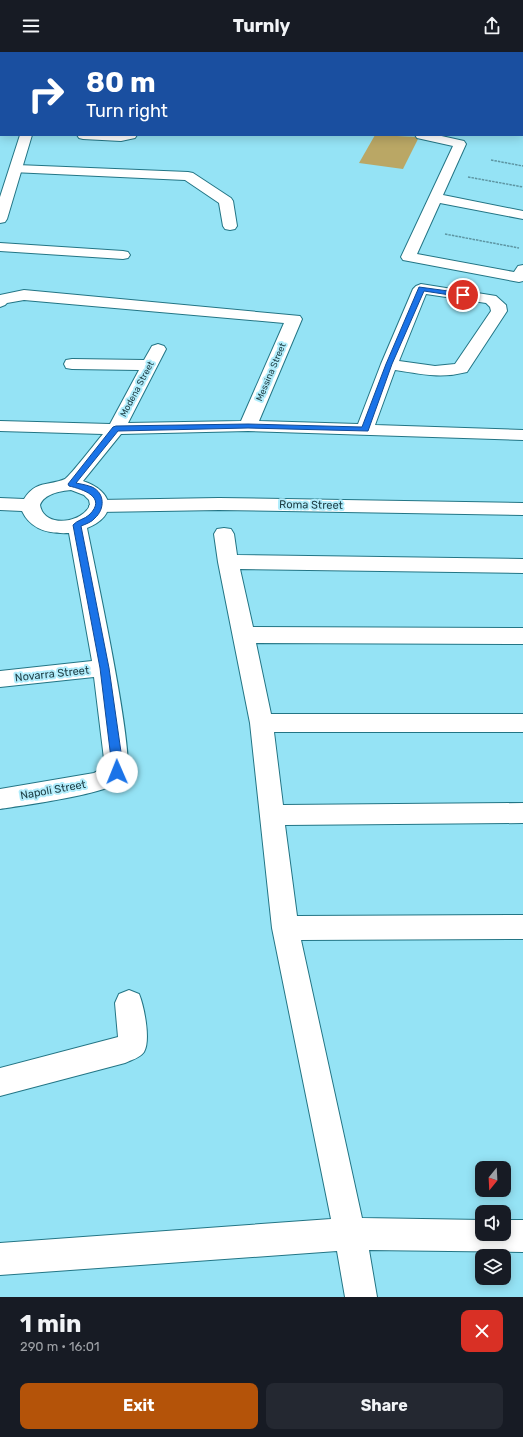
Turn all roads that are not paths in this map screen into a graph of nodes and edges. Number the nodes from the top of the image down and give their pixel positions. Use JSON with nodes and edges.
{"nodes":[{"id":1,"x":26,"y":136,"type":"edge"},
{"id":2,"x":102,"y":136,"type":"edge"},
{"id":3,"x":126,"y":136,"type":"edge"},
{"id":4,"x":425,"y":136,"type":"edge"},
{"id":5,"x":17,"y":169,"type":"junction"},
{"id":6,"x":436,"y":198,"type":"junction"},
{"id":7,"x":523,"y":215,"type":"edge"},
{"id":8,"x":0,"y":218,"type":"edge"},
{"id":9,"x":230,"y":226,"type":"dead end"},
{"id":10,"x":0,"y":248,"type":"edge"},
{"id":11,"x":123,"y":256,"type":"dead end"},
{"id":12,"x":523,"y":269,"type":"edge"},
{"id":13,"x":0,"y":302,"type":"edge"},
{"id":14,"x":158,"y":349,"type":"dead end"},
{"id":15,"x":72,"y":364,"type":"dead end"},
{"id":16,"x":389,"y":364,"type":"junction"},
{"id":17,"x":150,"y":365,"type":"junction"},
{"id":18,"x":0,"y":426,"type":"edge"},
{"id":19,"x":248,"y":426,"type":"junction"},
{"id":20,"x":116,"y":429,"type":"junction"},
{"id":21,"x":365,"y":429,"type":"junction"},
{"id":22,"x":523,"y":435,"type":"edge"},
{"id":23,"x":72,"y":484,"type":"junction"},
{"id":24,"x":0,"y":504,"type":"edge"},
{"id":25,"x":31,"y":505,"type":"junction"},
{"id":26,"x":99,"y":506,"type":"junction"},
{"id":27,"x":523,"y":509,"type":"edge"},
{"id":28,"x":77,"y":525,"type":"junction"},
{"id":29,"x":224,"y":534,"type":"dead end"},
{"id":30,"x":228,"y":562,"type":"junction"},
{"id":31,"x":523,"y":566,"type":"edge"},
{"id":32,"x":244,"y":635,"type":"junction"},
{"id":33,"x":523,"y":636,"type":"edge"},
{"id":34,"x":104,"y":668,"type":"junction"},
{"id":35,"x":0,"y":679,"type":"edge"},
{"id":36,"x":260,"y":723,"type":"junction"},
{"id":37,"x":523,"y":723,"type":"edge"},
{"id":38,"x":0,"y":799,"type":"edge"},
{"id":39,"x":523,"y":813,"type":"edge"},
{"id":40,"x":273,"y":815,"type":"junction"},
{"id":41,"x":523,"y":927,"type":"edge"},
{"id":42,"x":285,"y":928,"type":"junction"},
{"id":43,"x":129,"y":1004,"type":"dead end"},
{"id":44,"x":0,"y":1082,"type":"edge"},
{"id":45,"x":350,"y":1234,"type":"junction"},
{"id":46,"x":523,"y":1236,"type":"edge"},
{"id":47,"x":0,"y":1258,"type":"edge"},
{"id":48,"x":361,"y":1297,"type":"edge"}],
"edges":[{"from":1,"to":5,"type":"street"},
{"from":2,"to":3,"type":"street"},
{"from":4,"to":6,"type":"street"},
{"from":5,"to":8,"type":"street"},
{"from":5,"to":9,"type":"street"},
{"from":6,"to":7,"type":"street"},
{"from":6,"to":12,"type":"street"},
{"from":10,"to":11,"type":"street"},
{"from":13,"to":19,"type":"street","name":"Messina Street"},
{"from":14,"to":17,"type":"street","name":"Modena Street"},
{"from":15,"to":17,"type":"street"},
{"from":16,"to":16,"type":"street"},
{"from":16,"to":21,"type":"street"},
{"from":17,"to":20,"type":"street","name":"Modena Street"},
{"from":18,"to":20,"type":"street"},
{"from":19,"to":20,"type":"street"},
{"from":19,"to":21,"type":"street"},
{"from":20,"to":23,"type":"street","name":"Modena Street"},
{"from":21,"to":22,"type":"street"},
{"from":23,"to":25,"type":"street"},
{"from":23,"to":26,"type":"street"},
{"from":24,"to":25,"type":"street"},
{"from":25,"to":28,"type":"street"},
{"from":26,"to":27,"type":"street","name":"Roma Street"},
{"from":26,"to":28,"type":"street"},
{"from":28,"to":34,"type":"street","name":"Napoli Street"},
{"from":29,"to":30,"type":"street"},
{"from":30,"to":31,"type":"street"},
{"from":30,"to":32,"type":"street"},
{"from":32,"to":33,"type":"street"},
{"from":32,"to":36,"type":"street"},
{"from":34,"to":35,"type":"street","name":"Novarra Street"},
{"from":34,"to":38,"type":"street","name":"Napoli Street"},
{"from":36,"to":37,"type":"street"},
{"from":36,"to":40,"type":"street"},
{"from":39,"to":40,"type":"street"},
{"from":40,"to":42,"type":"street"},
{"from":41,"to":42,"type":"street"},
{"from":42,"to":45,"type":"street"},
{"from":43,"to":44,"type":"street"},
{"from":45,"to":46,"type":"street"},
{"from":45,"to":47,"type":"street"},
{"from":45,"to":48,"type":"street"}]}
